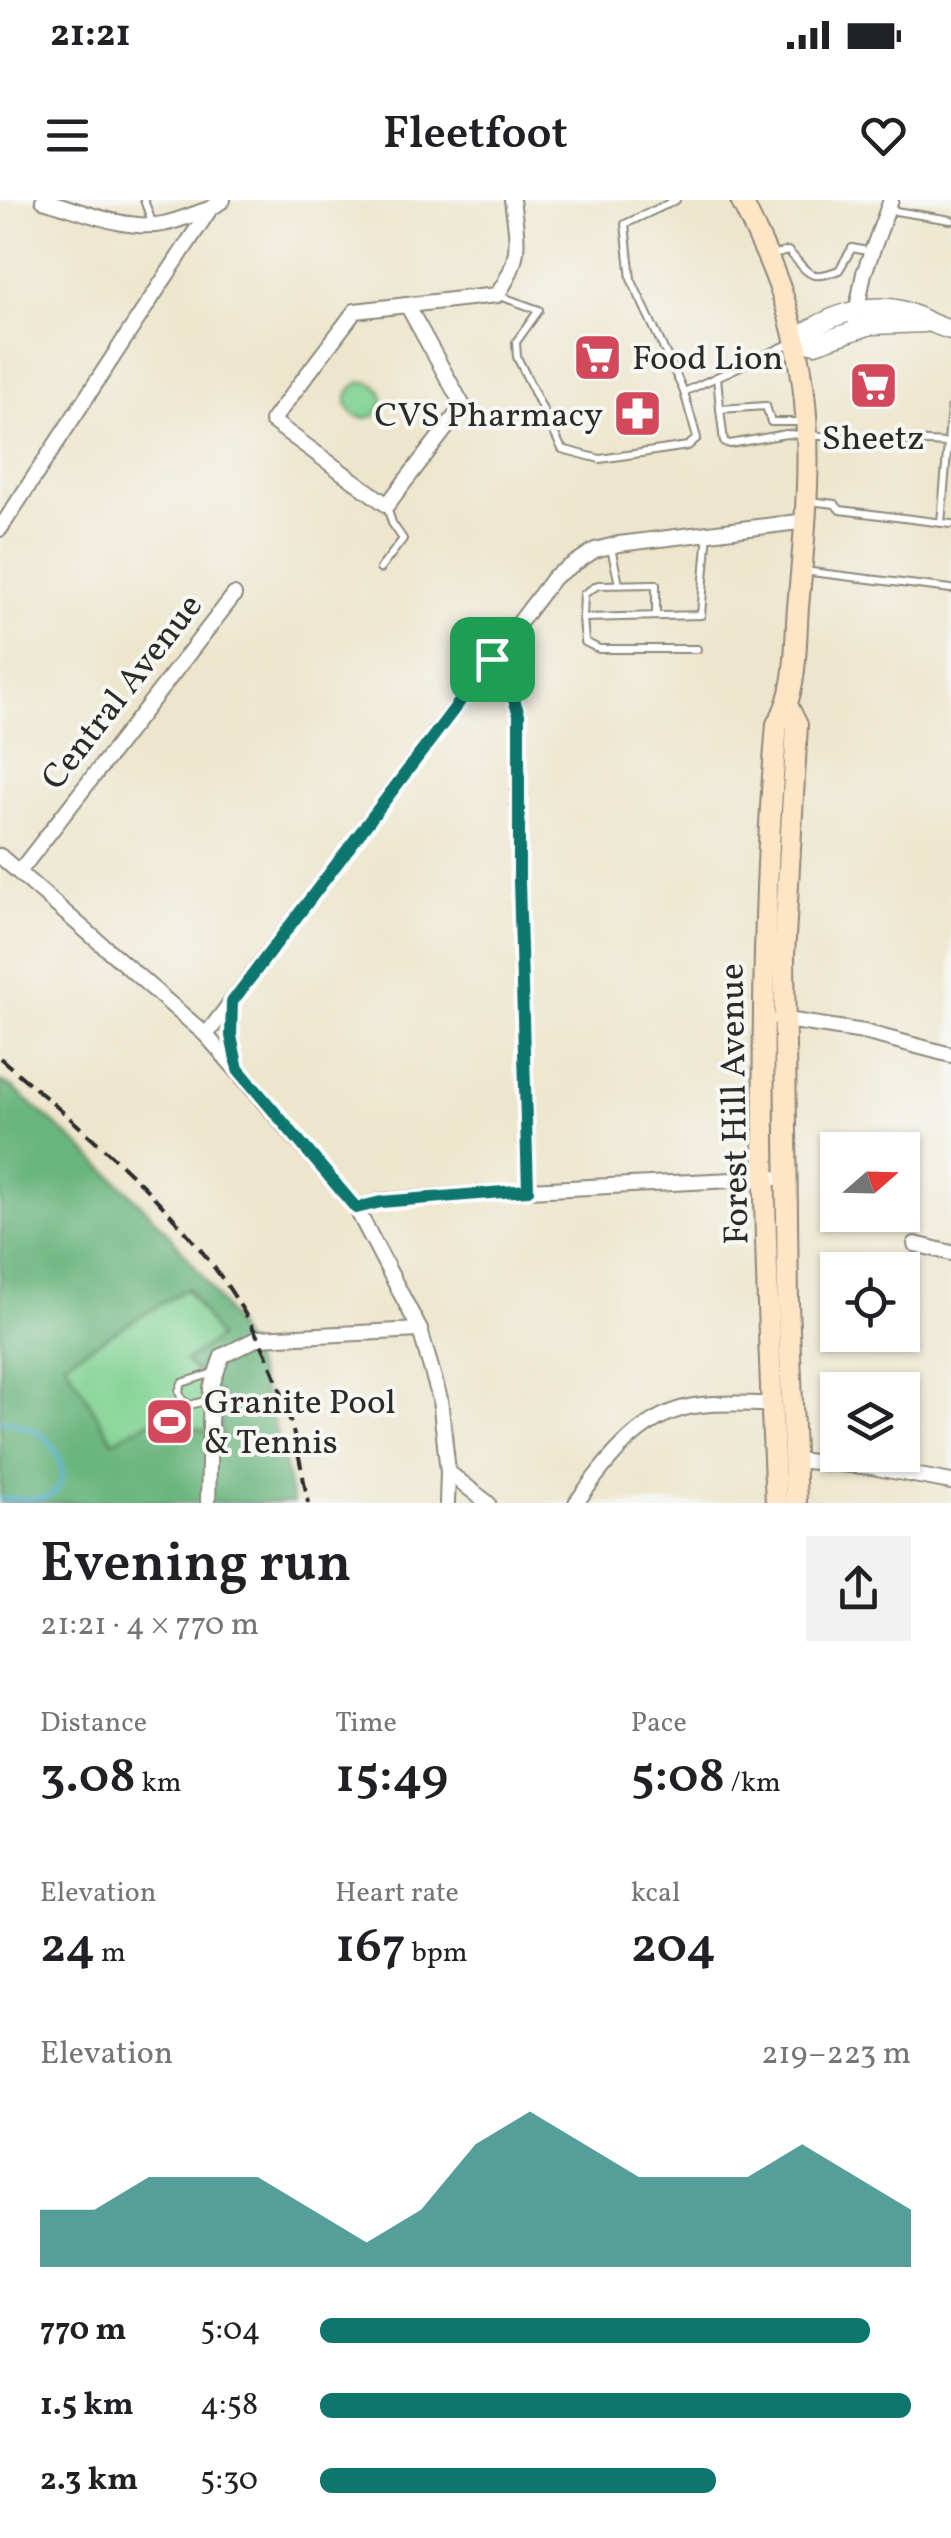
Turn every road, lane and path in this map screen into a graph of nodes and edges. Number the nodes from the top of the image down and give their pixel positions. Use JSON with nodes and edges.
{"nodes":[{"id":1,"x":44,"y":200,"type":"edge"},
{"id":2,"x":144,"y":200,"type":"edge"},
{"id":3,"x":512,"y":200,"type":"edge"},
{"id":4,"x":676,"y":200,"type":"edge"},
{"id":5,"x":742,"y":200,"type":"edge"},
{"id":6,"x":218,"y":202,"type":"edge"},
{"id":7,"x":889,"y":205,"type":"edge"},
{"id":8,"x":951,"y":220,"type":"edge"},
{"id":9,"x":153,"y":224,"type":"junction"},
{"id":10,"x":872,"y":252,"type":"junction"},
{"id":11,"x":767,"y":257,"type":"junction"},
{"id":12,"x":497,"y":295,"type":"junction"},
{"id":13,"x":407,"y":306,"type":"junction"},
{"id":14,"x":857,"y":310,"type":"junction"},
{"id":15,"x":925,"y":324,"type":"junction"},
{"id":16,"x":853,"y":330,"type":"junction"},
{"id":17,"x":951,"y":330,"type":"edge"},
{"id":18,"x":795,"y":340,"type":"junction"},
{"id":19,"x":717,"y":376,"type":"junction"},
{"id":20,"x":684,"y":392,"type":"junction"},
{"id":21,"x":951,"y":408,"type":"edge"},
{"id":22,"x":720,"y":410,"type":"junction"},
{"id":23,"x":771,"y":422,"type":"junction"},
{"id":24,"x":808,"y":428,"type":"junction"},
{"id":25,"x":770,"y":439,"type":"junction"},
{"id":26,"x":946,"y":443,"type":"junction"},
{"id":27,"x":387,"y":505,"type":"junction"},
{"id":28,"x":807,"y":511,"type":"junction"},
{"id":29,"x":941,"y":524,"type":"junction"},
{"id":30,"x":951,"y":524,"type":"edge"},
{"id":31,"x":0,"y":528,"type":"edge"},
{"id":32,"x":708,"y":531,"type":"junction"},
{"id":33,"x":610,"y":546,"type":"junction"},
{"id":34,"x":380,"y":569,"type":"dead end"},
{"id":35,"x":802,"y":571,"type":"junction"},
{"id":36,"x":619,"y":585,"type":"junction"},
{"id":37,"x":951,"y":590,"type":"edge"},
{"id":38,"x":234,"y":595,"type":"dead end"},
{"id":39,"x":656,"y":616,"type":"junction"},
{"id":40,"x":583,"y":618,"type":"junction"},
{"id":41,"x":697,"y":649,"type":"dead end"},
{"id":42,"x":492,"y":659,"type":"junction"},
{"id":43,"x":0,"y":856,"type":"edge"},
{"id":44,"x":18,"y":872,"type":"junction"},
{"id":45,"x":232,"y":1002,"type":"junction"},
{"id":46,"x":774,"y":1018,"type":"junction"},
{"id":47,"x":206,"y":1035,"type":"junction"},
{"id":48,"x":951,"y":1055,"type":"edge"},
{"id":49,"x":238,"y":1069,"type":"junction"},
{"id":50,"x":775,"y":1178,"type":"junction"},
{"id":51,"x":528,"y":1190,"type":"junction"},
{"id":52,"x":356,"y":1208,"type":"junction"},
{"id":53,"x":915,"y":1244,"type":"dead end"},
{"id":54,"x":951,"y":1253,"type":"edge"},
{"id":55,"x":420,"y":1330,"type":"junction"},
{"id":56,"x":214,"y":1373,"type":"junction"},
{"id":57,"x":211,"y":1399,"type":"junction"},
{"id":58,"x":772,"y":1404,"type":"junction"},
{"id":59,"x":794,"y":1460,"type":"junction"},
{"id":60,"x":448,"y":1472,"type":"junction"},
{"id":61,"x":951,"y":1482,"type":"edge"},
{"id":62,"x":208,"y":1503,"type":"edge"},
{"id":63,"x":447,"y":1503,"type":"edge"},
{"id":64,"x":488,"y":1503,"type":"edge"},
{"id":65,"x":576,"y":1503,"type":"edge"},
{"id":66,"x":776,"y":1503,"type":"edge"},
{"id":67,"x":796,"y":1503,"type":"edge"}],
"edges":[{"from":1,"to":9,"type":"street"},
{"from":2,"to":9,"type":"lane"},
{"from":3,"to":12,"type":"street"},
{"from":4,"to":20,"type":"lane"},
{"from":5,"to":11,"type":"main road","name":"Forest Hill Avenue"},
{"from":6,"to":9,"type":"street"},
{"from":6,"to":31,"type":"street"},
{"from":7,"to":8,"type":"lane"},
{"from":7,"to":10,"type":"street"},
{"from":10,"to":11,"type":"lane"},
{"from":10,"to":14,"type":"street"},
{"from":11,"to":18,"type":"main road","name":"Forest Hill Avenue"},
{"from":12,"to":13,"type":"street"},
{"from":12,"to":20,"type":"lane"},
{"from":13,"to":27,"type":"street"},
{"from":13,"to":27,"type":"street"},
{"from":14,"to":15,"type":"street"},
{"from":14,"to":16,"type":"street"},
{"from":14,"to":18,"type":"street"},
{"from":15,"to":16,"type":"street"},
{"from":15,"to":17,"type":"street"},
{"from":16,"to":18,"type":"street"},
{"from":18,"to":19,"type":"lane"},
{"from":18,"to":24,"type":"main road","name":"Forest Hill Avenue"},
{"from":19,"to":20,"type":"lane"},
{"from":19,"to":22,"type":"lane"},
{"from":21,"to":26,"type":"lane"},
{"from":22,"to":23,"type":"lane"},
{"from":22,"to":25,"type":"lane"},
{"from":23,"to":24,"type":"lane"},
{"from":23,"to":25,"type":"lane"},
{"from":24,"to":25,"type":"lane"},
{"from":24,"to":26,"type":"lane"},
{"from":24,"to":28,"type":"main road","name":"Forest Hill Avenue"},
{"from":26,"to":29,"type":"lane"},
{"from":27,"to":34,"type":"lane"},
{"from":28,"to":29,"type":"lane"},
{"from":28,"to":32,"type":"street"},
{"from":28,"to":35,"type":"main road","name":"Forest Hill Avenue"},
{"from":29,"to":30,"type":"lane"},
{"from":32,"to":33,"type":"street"},
{"from":32,"to":39,"type":"lane"},
{"from":33,"to":36,"type":"lane"},
{"from":33,"to":42,"type":"street"},
{"from":35,"to":37,"type":"lane"},
{"from":35,"to":46,"type":"main road","name":"Forest Hill Avenue"},
{"from":36,"to":39,"type":"lane"},
{"from":36,"to":40,"type":"lane"},
{"from":38,"to":44,"type":"street","name":"Central Avenue"},
{"from":39,"to":40,"type":"lane"},
{"from":40,"to":41,"type":"lane"},
{"from":42,"to":45,"type":"street"},
{"from":42,"to":51,"type":"street"},
{"from":43,"to":44,"type":"street"},
{"from":44,"to":47,"type":"street"},
{"from":45,"to":47,"type":"street"},
{"from":45,"to":49,"type":"street"},
{"from":46,"to":48,"type":"street"},
{"from":46,"to":50,"type":"main road","name":"Forest Hill Avenue"},
{"from":47,"to":49,"type":"street"},
{"from":49,"to":52,"type":"street"},
{"from":50,"to":51,"type":"street"},
{"from":50,"to":58,"type":"main road","name":"Forest Hill Avenue"},
{"from":50,"to":59,"type":"main road","name":"Forest Hill Avenue"},
{"from":51,"to":52,"type":"street"},
{"from":52,"to":55,"type":"street"},
{"from":53,"to":54,"type":"street"},
{"from":55,"to":56,"type":"street"},
{"from":55,"to":60,"type":"street"},
{"from":56,"to":57,"type":"street"},
{"from":56,"to":57,"type":"lane"},
{"from":57,"to":62,"type":"street"},
{"from":58,"to":65,"type":"street"},
{"from":58,"to":66,"type":"main road","name":"Forest Hill Avenue"},
{"from":59,"to":61,"type":"street"},
{"from":59,"to":67,"type":"main road","name":"Forest Hill Avenue"},
{"from":60,"to":63,"type":"street"},
{"from":60,"to":64,"type":"street"}]}
